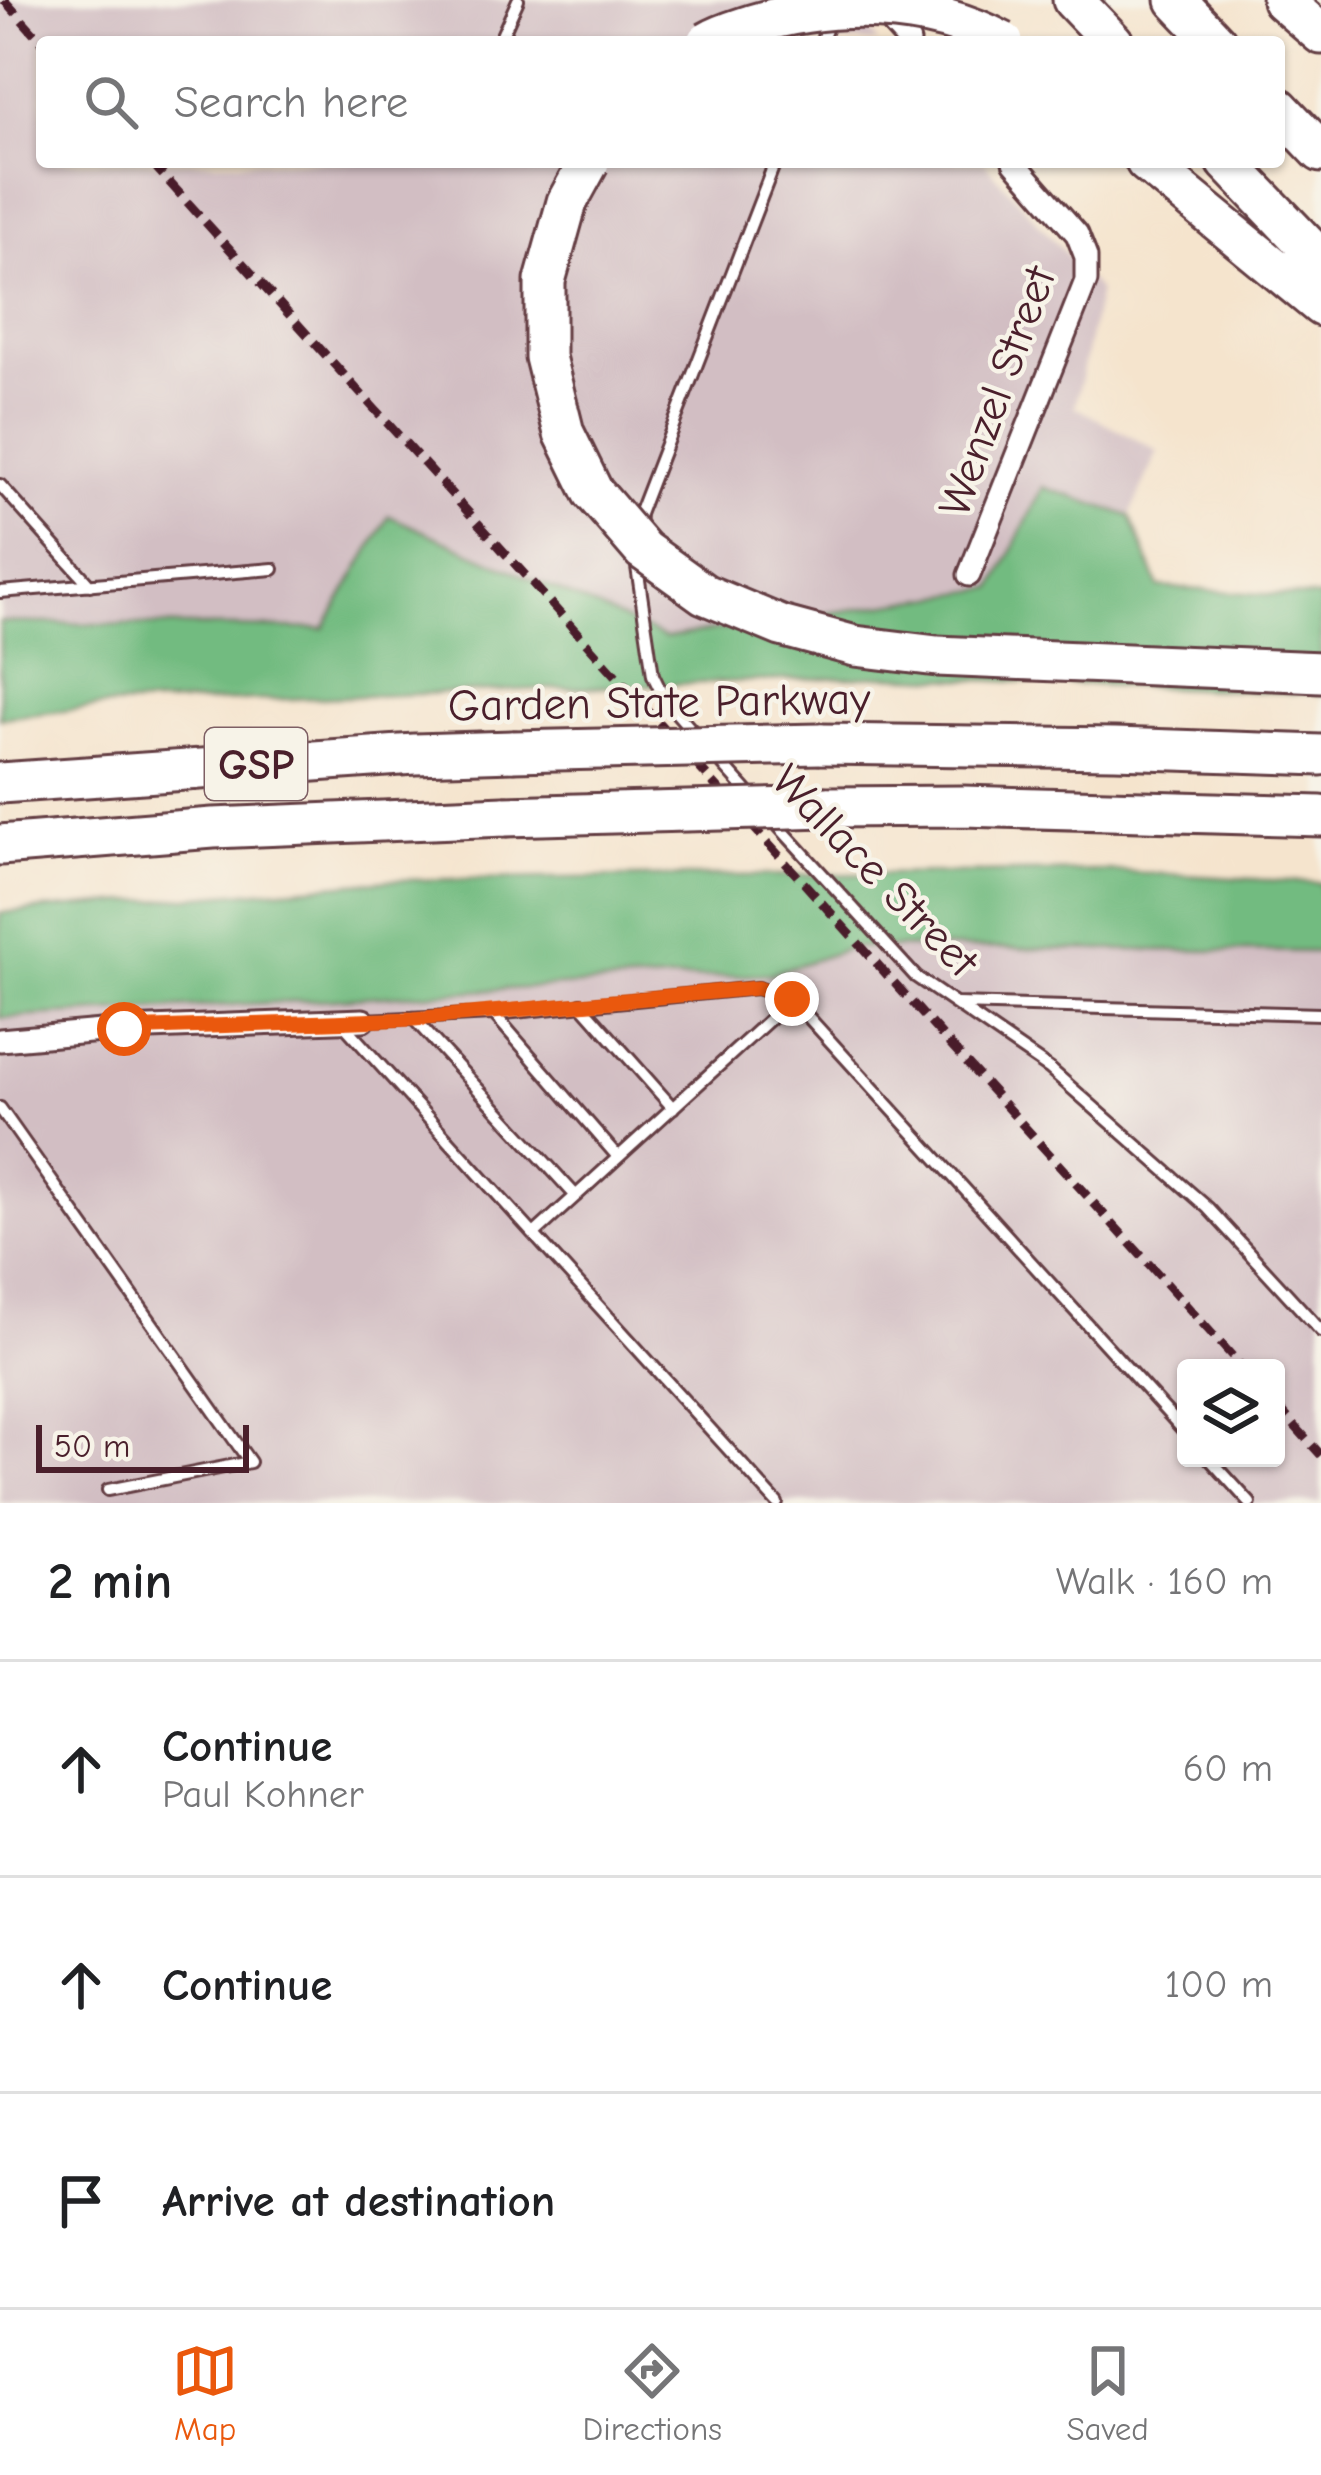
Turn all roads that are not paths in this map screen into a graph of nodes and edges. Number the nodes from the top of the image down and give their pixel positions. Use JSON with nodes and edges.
{"nodes":[{"id":1,"x":518,"y":0,"type":"edge"},
{"id":2,"x":837,"y":0,"type":"edge"},
{"id":3,"x":871,"y":0,"type":"edge"},
{"id":4,"x":1073,"y":0,"type":"edge"},
{"id":5,"x":1176,"y":0,"type":"edge"},
{"id":6,"x":1282,"y":0,"type":"edge"},
{"id":7,"x":1321,"y":34,"type":"edge"},
{"id":8,"x":503,"y":36,"type":"edge"},
{"id":9,"x":723,"y":36,"type":"edge"},
{"id":10,"x":823,"y":36,"type":"edge"},
{"id":11,"x":904,"y":36,"type":"edge"},
{"id":12,"x":991,"y":36,"type":"edge"},
{"id":13,"x":1107,"y":36,"type":"edge"},
{"id":14,"x":1210,"y":36,"type":"edge"},
{"id":15,"x":1285,"y":114,"type":"edge"},
{"id":16,"x":1321,"y":152,"type":"edge"},
{"id":17,"x":586,"y":168,"type":"edge"},
{"id":18,"x":773,"y":168,"type":"edge"},
{"id":19,"x":1019,"y":168,"type":"edge"},
{"id":20,"x":1153,"y":168,"type":"edge"},
{"id":21,"x":1233,"y":168,"type":"edge"},
{"id":22,"x":1321,"y":260,"type":"edge"},
{"id":23,"x":1321,"y":306,"type":"edge"},
{"id":24,"x":0,"y":485,"type":"edge"},
{"id":25,"x":273,"y":569,"type":"dead end"},
{"id":26,"x":969,"y":575,"type":"dead end"},
{"id":27,"x":90,"y":585,"type":"junction"},
{"id":28,"x":0,"y":592,"type":"edge"},
{"id":29,"x":1321,"y":672,"type":"edge"},
{"id":30,"x":1321,"y":755,"type":"edge"},
{"id":31,"x":0,"y":783,"type":"edge"},
{"id":32,"x":1321,"y":817,"type":"edge"},
{"id":33,"x":0,"y":845,"type":"edge"},
{"id":34,"x":792,"y":999,"type":"junction"},
{"id":35,"x":581,"y":1004,"type":"junction"},
{"id":36,"x":953,"y":1004,"type":"junction"},
{"id":37,"x":494,"y":1014,"type":"junction"},
{"id":38,"x":1321,"y":1014,"type":"edge"},
{"id":39,"x":414,"y":1019,"type":"junction"},
{"id":40,"x":352,"y":1021,"type":"junction"},
{"id":41,"x":0,"y":1040,"type":"edge"},
{"id":42,"x":0,"y":1108,"type":"edge"},
{"id":43,"x":673,"y":1108,"type":"junction"},
{"id":44,"x":618,"y":1157,"type":"junction"},
{"id":45,"x":576,"y":1196,"type":"junction"},
{"id":46,"x":534,"y":1234,"type":"junction"},
{"id":47,"x":1321,"y":1331,"type":"edge"},
{"id":48,"x":1177,"y":1422,"type":"edge"},
{"id":49,"x":1217,"y":1467,"type":"edge"},
{"id":50,"x":108,"y":1490,"type":"dead end"},
{"id":51,"x":777,"y":1503,"type":"edge"},
{"id":52,"x":1250,"y":1503,"type":"edge"}],
"edges":[{"from":1,"to":8,"type":"lane"},
{"from":2,"to":10,"type":"lane"},
{"from":3,"to":11,"type":"street"},
{"from":4,"to":13,"type":"highway"},
{"from":5,"to":14,"type":"highway"},
{"from":6,"to":7,"type":"highway"},
{"from":9,"to":12,"type":"highway","bridge":true},
{"from":15,"to":16,"type":"highway"},
{"from":17,"to":29,"type":"highway","bridge":true},
{"from":18,"to":36,"type":"lane","name":"Wallace Street"},
{"from":19,"to":26,"type":"street","name":"Wenzel Street"},
{"from":20,"to":23,"type":"highway"},
{"from":21,"to":22,"type":"highway"},
{"from":24,"to":27,"type":"lane"},
{"from":25,"to":27,"type":"lane"},
{"from":27,"to":28,"type":"lane"},
{"from":30,"to":31,"type":"highway","name":"Garden State Parkway","number":"GSP","bridge":true},
{"from":32,"to":33,"type":"highway","number":"GSP","bridge":true},
{"from":34,"to":35,"type":"lane"},
{"from":34,"to":43,"type":"lane"},
{"from":34,"to":48,"type":"lane"},
{"from":35,"to":37,"type":"lane"},
{"from":35,"to":43,"type":"lane"},
{"from":36,"to":38,"type":"lane"},
{"from":36,"to":47,"type":"lane","name":"Wallace Street"},
{"from":37,"to":39,"type":"lane"},
{"from":37,"to":44,"type":"lane"},
{"from":39,"to":40,"type":"lane"},
{"from":39,"to":45,"type":"lane"},
{"from":40,"to":41,"type":"street"},
{"from":40,"to":46,"type":"lane"},
{"from":42,"to":50,"type":"lane"},
{"from":43,"to":44,"type":"lane"},
{"from":44,"to":45,"type":"lane"},
{"from":45,"to":46,"type":"lane"},
{"from":46,"to":51,"type":"lane"},
{"from":49,"to":52,"type":"lane"}]}
